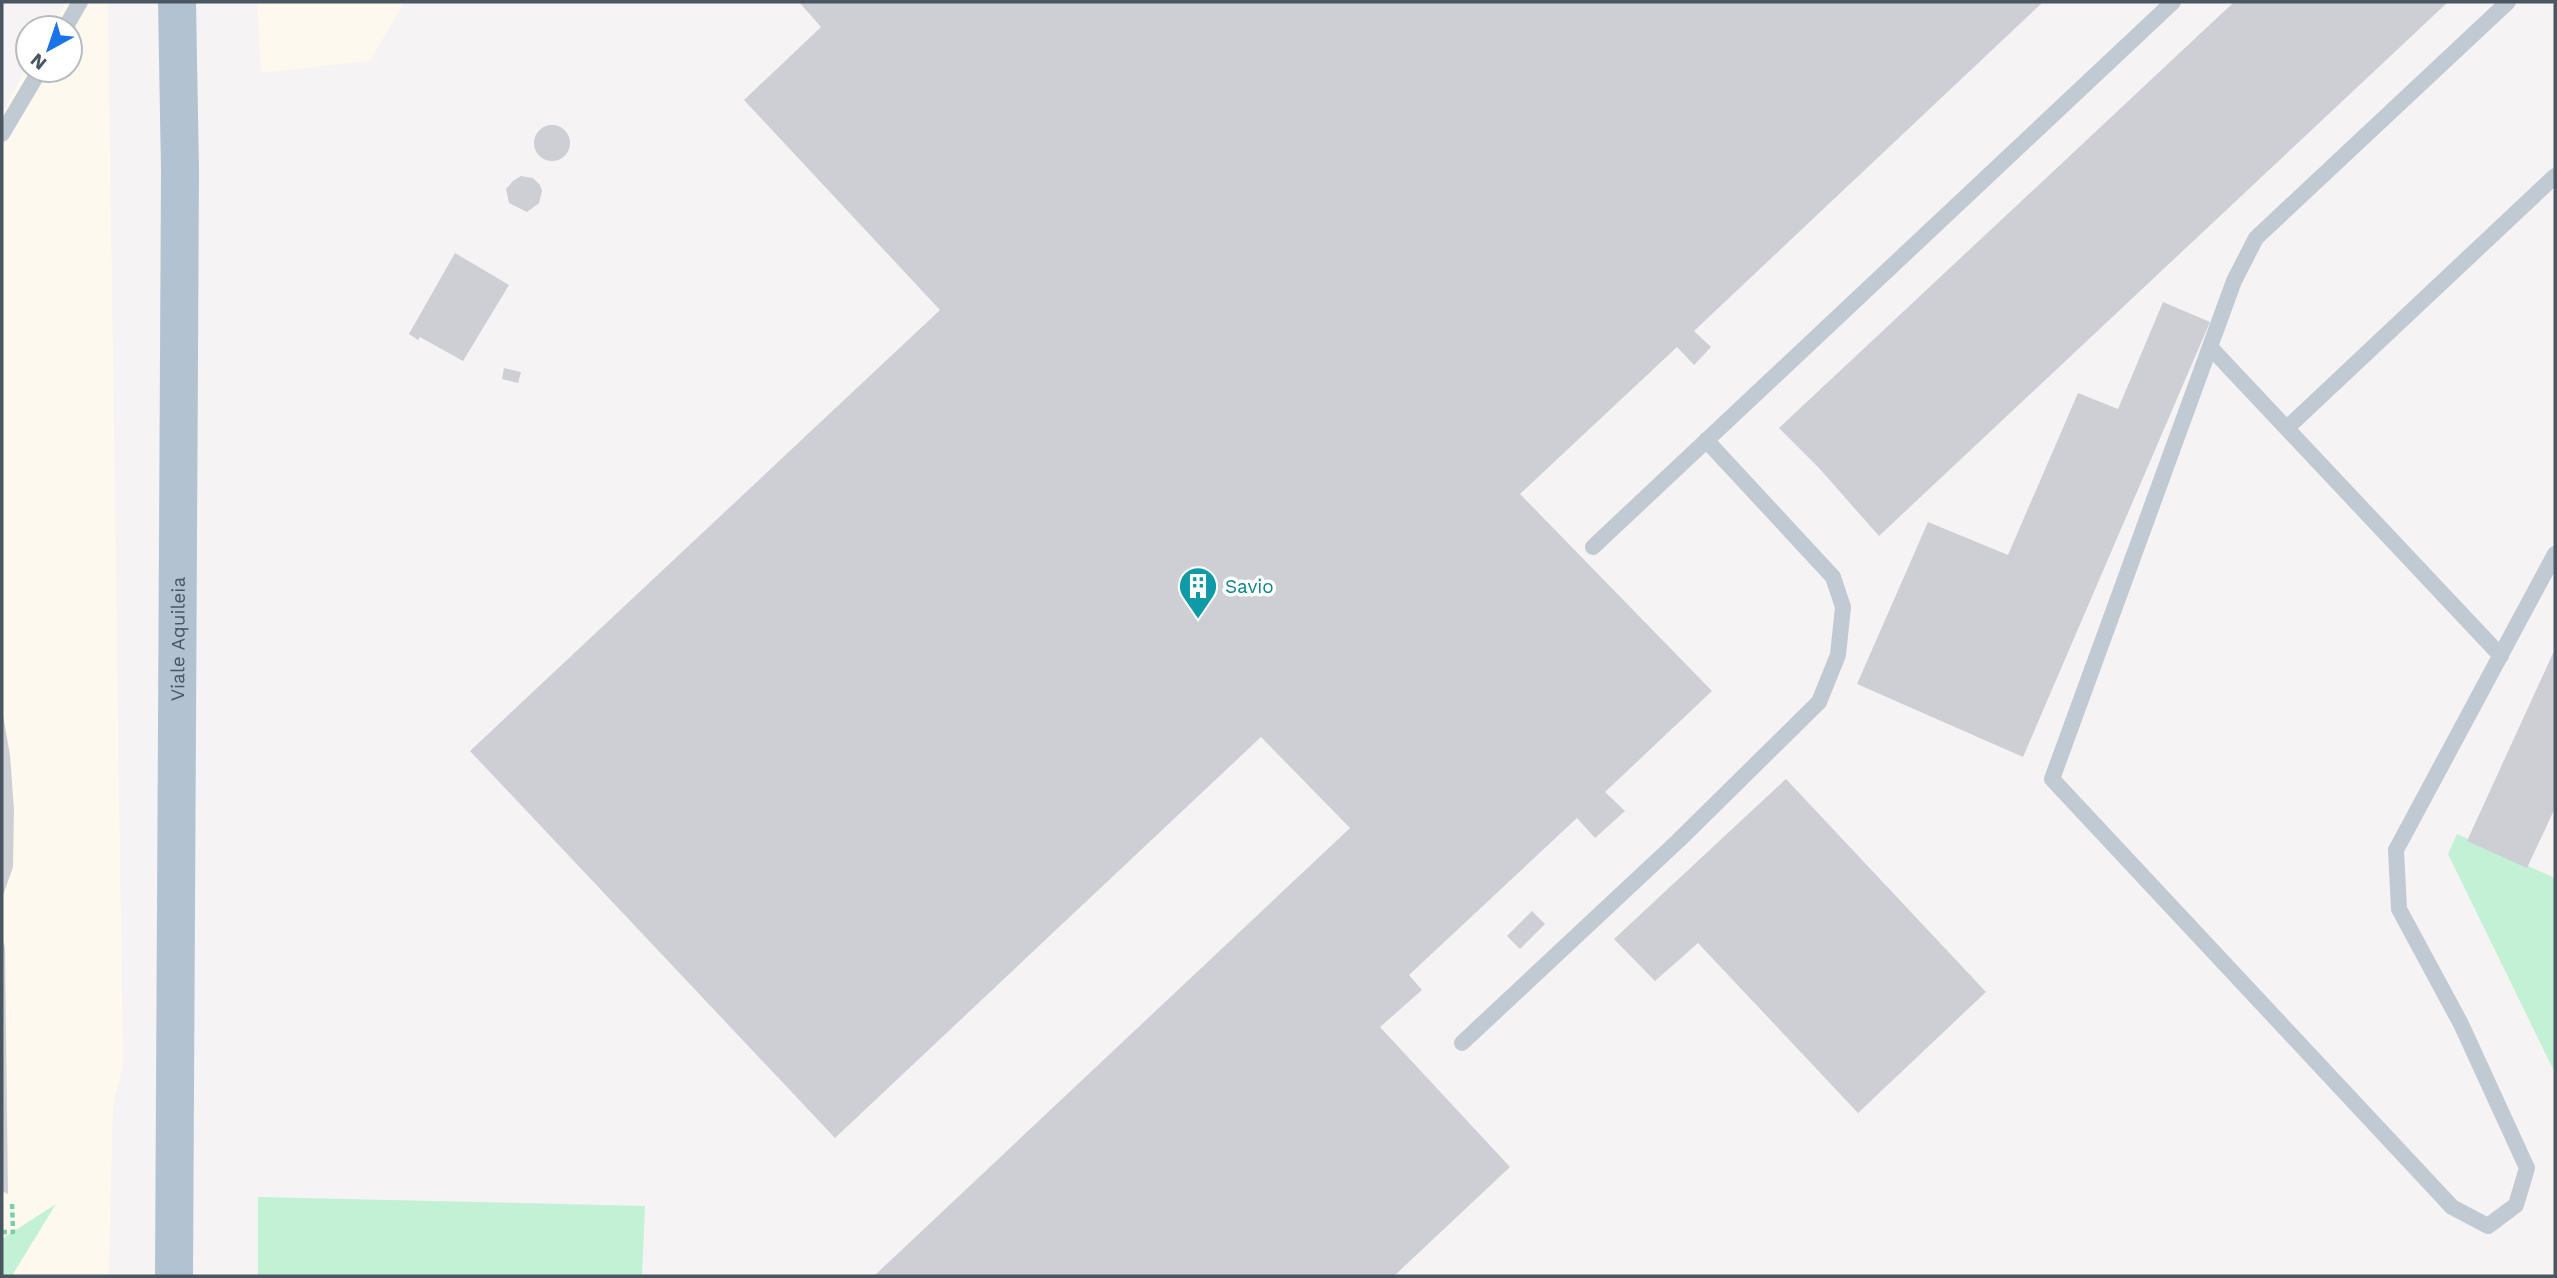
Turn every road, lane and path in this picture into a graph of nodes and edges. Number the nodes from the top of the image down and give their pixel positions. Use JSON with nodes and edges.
{"nodes":[{"id":1,"x":177,"y":2,"type":"edge"},
{"id":2,"x":2172,"y":2,"type":"edge"},
{"id":3,"x":2508,"y":2,"type":"edge"},
{"id":4,"x":32,"y":84,"type":"edge"},
{"id":5,"x":2,"y":134,"type":"edge"},
{"id":6,"x":2555,"y":176,"type":"edge"},
{"id":7,"x":2210,"y":347,"type":"junction"},
{"id":8,"x":2287,"y":428,"type":"junction"},
{"id":9,"x":1706,"y":440,"type":"junction"},
{"id":10,"x":1593,"y":547,"type":"dead end"},
{"id":11,"x":2555,"y":554,"type":"edge"},
{"id":12,"x":2501,"y":656,"type":"junction"},
{"id":13,"x":1461,"y":1043,"type":"dead end"},
{"id":14,"x":12,"y":1202,"type":"dead end"},
{"id":15,"x":2,"y":1232,"type":"edge"},
{"id":16,"x":174,"y":1276,"type":"edge"}],
"edges":[{"from":1,"to":16,"type":"main road","name":"Viale Aquileia"},
{"from":2,"to":9,"type":"lane"},
{"from":3,"to":7,"type":"lane"},
{"from":4,"to":5,"type":"lane"},
{"from":6,"to":8,"type":"lane"},
{"from":7,"to":8,"type":"lane"},
{"from":7,"to":12,"type":"lane"},
{"from":8,"to":12,"type":"lane"},
{"from":9,"to":10,"type":"lane"},
{"from":9,"to":13,"type":"lane"},
{"from":11,"to":12,"type":"lane"},
{"from":14,"to":15,"type":"path"}]}
